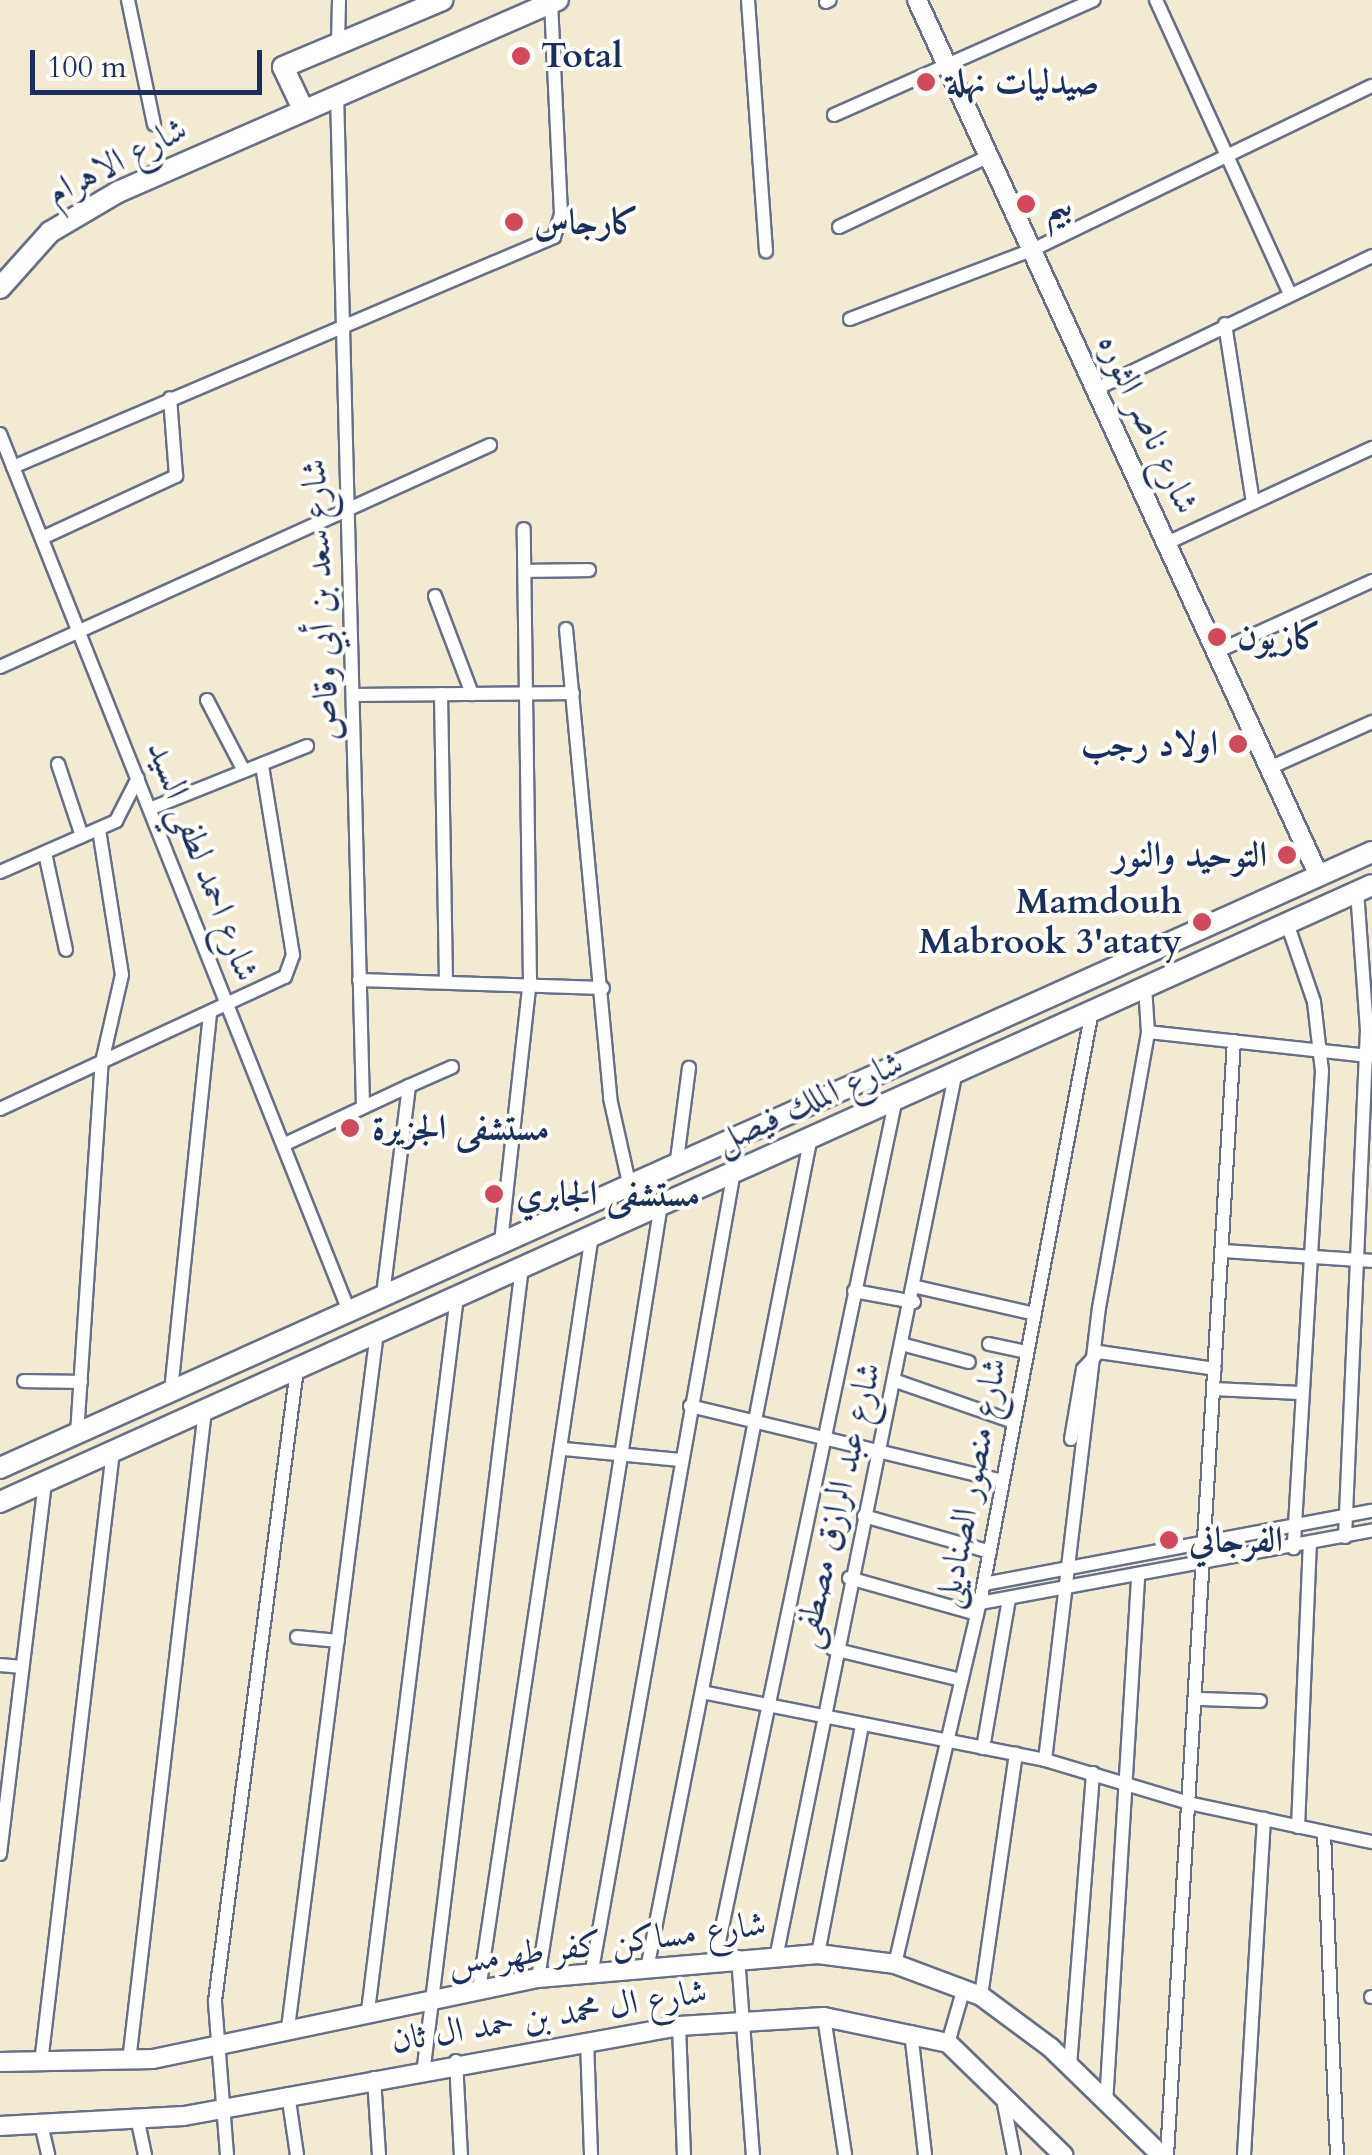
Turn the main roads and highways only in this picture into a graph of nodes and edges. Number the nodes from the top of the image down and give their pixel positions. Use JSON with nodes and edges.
{"nodes":[{"id":1,"x":442,"y":0,"type":"edge"},
{"id":2,"x":555,"y":1,"type":"edge"},
{"id":3,"x":302,"y":107,"type":"junction"},
{"id":4,"x":0,"y":288,"type":"edge"},
{"id":5,"x":1372,"y":852,"type":"edge"},
{"id":6,"x":1365,"y":888,"type":"edge"},
{"id":7,"x":1044,"y":994,"type":"junction"},
{"id":8,"x":990,"y":1017,"type":"junction"},
{"id":9,"x":1053,"y":1029,"type":"junction"},
{"id":10,"x":1003,"y":1051,"type":"junction"},
{"id":11,"x":0,"y":1468,"type":"edge"},
{"id":12,"x":0,"y":1502,"type":"edge"}],
"edges":[{"from":1,"to":3,"type":"main road"},
{"from":2,"to":3,"type":"main road","name":"شارع الاهرام"},
{"from":3,"to":4,"type":"main road","name":"شارع الاهرام"},
{"from":5,"to":7,"type":"main road","name":"شارع الملك فيصل"},
{"from":6,"to":9,"type":"main road","name":"شارع الملك فيصل"},
{"from":7,"to":8,"type":"main road","name":"شارع الملك فيصل"},
{"from":7,"to":9,"type":"main road"},
{"from":8,"to":10,"type":"main road"},
{"from":8,"to":11,"type":"main road","name":"شارع الملك فيصل"},
{"from":9,"to":10,"type":"main road","name":"شارع الملك فيصل"},
{"from":10,"to":12,"type":"main road","name":"شارع الملك فيصل"}]}
